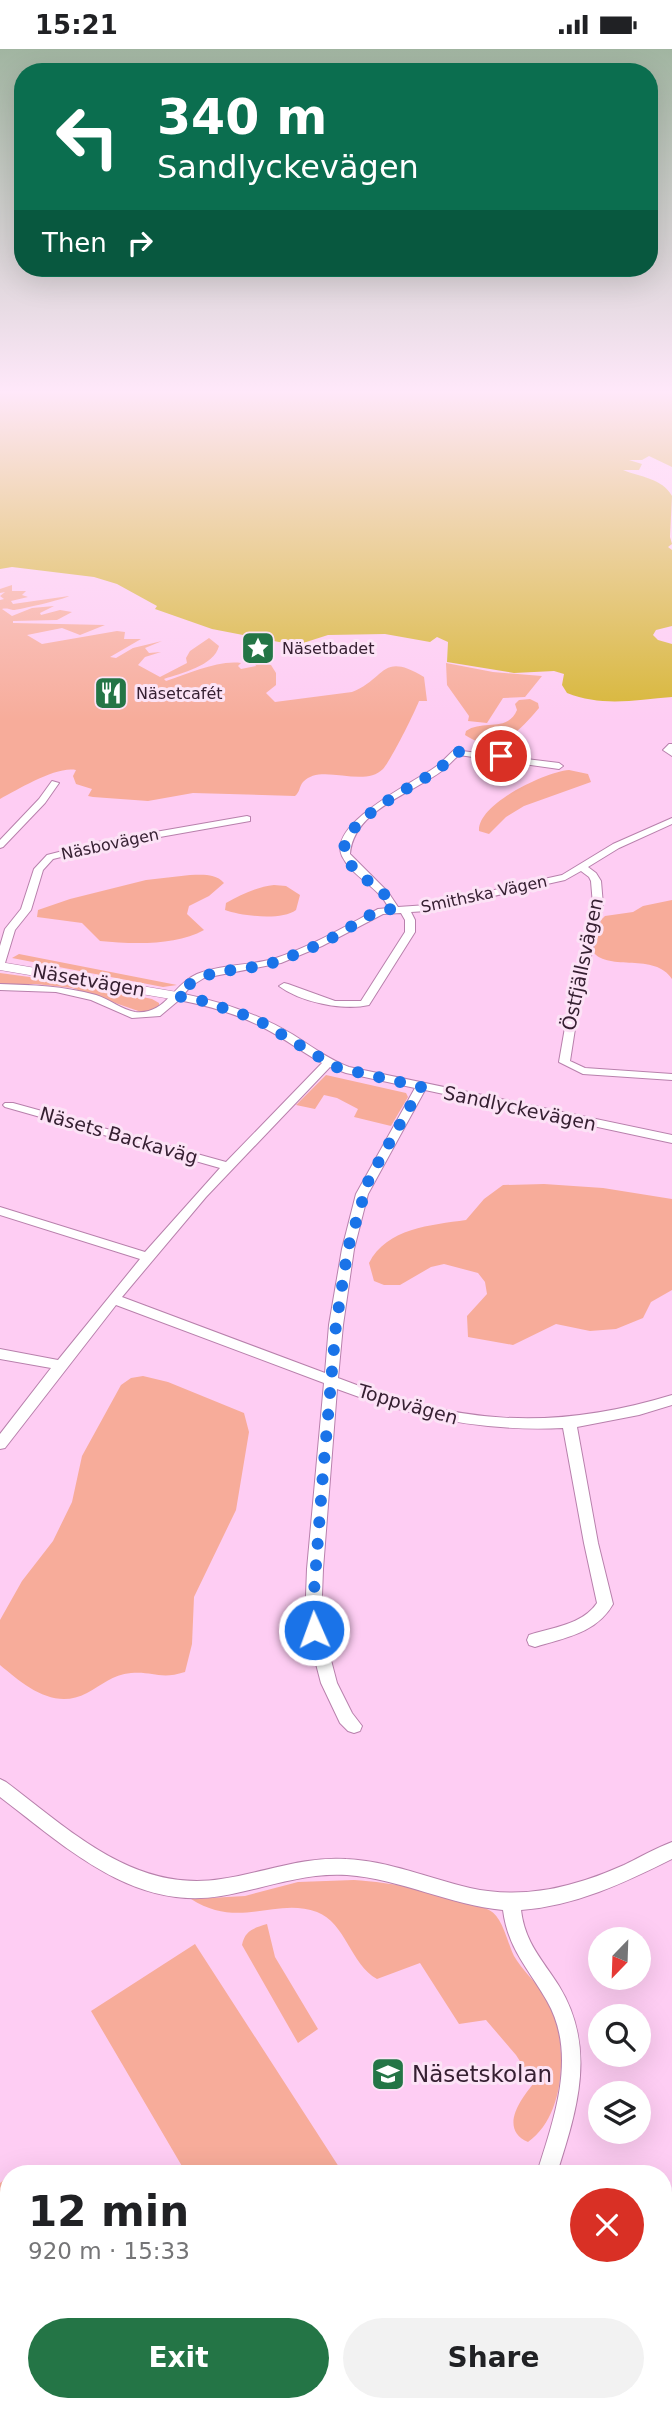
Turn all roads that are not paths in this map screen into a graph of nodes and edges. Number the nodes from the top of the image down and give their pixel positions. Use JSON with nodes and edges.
{"nodes":[{"id":1,"x":672,"y":746,"type":"edge"},
{"id":2,"x":672,"y":754,"type":"edge"},
{"id":3,"x":559,"y":766,"type":"dead end"},
{"id":4,"x":55,"y":783,"type":"dead end"},
{"id":5,"x":247,"y":819,"type":"dead end"},
{"id":6,"x":672,"y":821,"type":"edge"},
{"id":7,"x":0,"y":845,"type":"edge"},
{"id":8,"x":583,"y":868,"type":"junction"},
{"id":9,"x":400,"y":910,"type":"junction"},
{"id":10,"x":0,"y":965,"type":"edge"},
{"id":11,"x":0,"y":986,"type":"edge"},
{"id":12,"x":284,"y":986,"type":"dead end"},
{"id":13,"x":177,"y":996,"type":"junction"},
{"id":14,"x":328,"y":1063,"type":"junction"},
{"id":15,"x":672,"y":1077,"type":"edge"},
{"id":16,"x":421,"y":1087,"type":"junction"},
{"id":17,"x":9,"y":1105,"type":"dead end"},
{"id":18,"x":672,"y":1139,"type":"edge"},
{"id":19,"x":228,"y":1166,"type":"junction"},
{"id":20,"x":0,"y":1211,"type":"edge"},
{"id":21,"x":148,"y":1257,"type":"junction"},
{"id":22,"x":114,"y":1299,"type":"junction"},
{"id":23,"x":0,"y":1353,"type":"edge"},
{"id":24,"x":60,"y":1365,"type":"junction"},
{"id":25,"x":332,"y":1381,"type":"junction"},
{"id":26,"x":672,"y":1399,"type":"edge"},
{"id":27,"x":569,"y":1423,"type":"junction"},
{"id":28,"x":0,"y":1444,"type":"edge"},
{"id":29,"x":535,"y":1640,"type":"dead end"},
{"id":30,"x":354,"y":1726,"type":"dead end"},
{"id":31,"x":0,"y":1787,"type":"edge"},
{"id":32,"x":672,"y":1850,"type":"edge"},
{"id":33,"x":511,"y":1903,"type":"junction"},
{"id":34,"x":549,"y":2165,"type":"edge"}],
"edges":[{"from":1,"to":2,"type":"street"},
{"from":3,"to":9,"type":"street"},
{"from":4,"to":7,"type":"street"},
{"from":5,"to":10,"type":"street","name":"Näsbovägen"},
{"from":6,"to":8,"type":"street","name":"Smithska Vägen"},
{"from":8,"to":9,"type":"street","name":"Smithska Vägen"},
{"from":8,"to":15,"type":"street","name":"Östfjällsvägen"},
{"from":9,"to":12,"type":"street"},
{"from":9,"to":13,"type":"street","name":"Smithska Vägen"},
{"from":10,"to":13,"type":"street","name":"Näsetvägen"},
{"from":11,"to":13,"type":"street","name":"Smithska Vägen"},
{"from":13,"to":14,"type":"street","name":"Sandlyckevägen"},
{"from":14,"to":16,"type":"street","name":"Sandlyckevägen"},
{"from":14,"to":19,"type":"street","name":"Näsets Backaväg"},
{"from":16,"to":18,"type":"street","name":"Sandlyckevägen"},
{"from":16,"to":25,"type":"street"},
{"from":17,"to":19,"type":"street","name":"Näsets Backaväg"},
{"from":19,"to":21,"type":"street","name":"Näsets Backaväg"},
{"from":20,"to":21,"type":"street"},
{"from":21,"to":22,"type":"street","name":"Näsets Backaväg"},
{"from":22,"to":24,"type":"street","name":"Näsets Backaväg"},
{"from":22,"to":25,"type":"street","name":"Toppvägen"},
{"from":23,"to":24,"type":"street"},
{"from":24,"to":28,"type":"street","name":"Näsets Backaväg"},
{"from":25,"to":27,"type":"street","name":"Toppvägen"},
{"from":25,"to":30,"type":"street"},
{"from":26,"to":27,"type":"street","name":"Toppvägen"},
{"from":27,"to":29,"type":"street"},
{"from":31,"to":33,"type":"street"},
{"from":32,"to":33,"type":"street"},
{"from":33,"to":34,"type":"street"}]}
